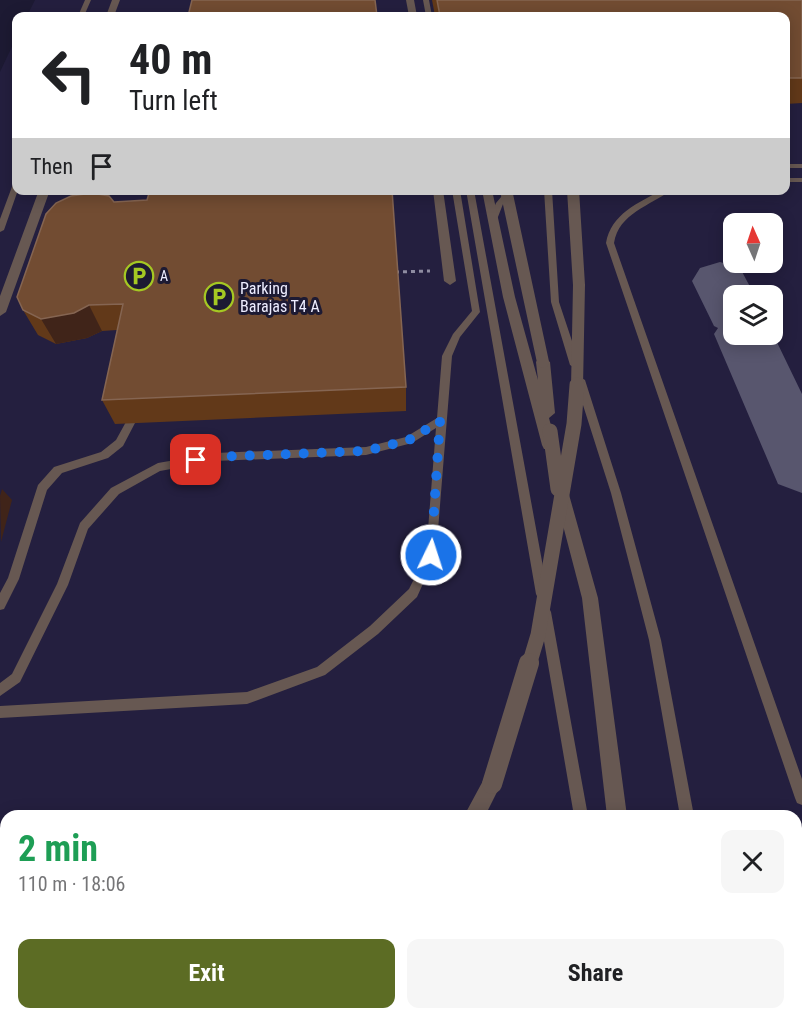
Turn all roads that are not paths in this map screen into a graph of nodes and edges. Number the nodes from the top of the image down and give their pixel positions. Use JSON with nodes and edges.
{"nodes":[{"id":1,"x":13,"y":195,"type":"edge"},
{"id":2,"x":43,"y":195,"type":"edge"},
{"id":3,"x":439,"y":195,"type":"edge"},
{"id":4,"x":457,"y":195,"type":"edge"},
{"id":5,"x":471,"y":195,"type":"edge"},
{"id":6,"x":488,"y":195,"type":"edge"},
{"id":7,"x":507,"y":195,"type":"edge"},
{"id":8,"x":507,"y":195,"type":"edge"},
{"id":9,"x":548,"y":195,"type":"edge"},
{"id":10,"x":574,"y":195,"type":"edge"},
{"id":11,"x":660,"y":195,"type":"edge"},
{"id":12,"x":493,"y":220,"type":"junction"},
{"id":13,"x":0,"y":230,"type":"edge"},
{"id":14,"x":450,"y":280,"type":"dead end"},
{"id":15,"x":0,"y":312,"type":"edge"},
{"id":16,"x":440,"y":421,"type":"junction"},
{"id":17,"x":130,"y":423,"type":"edge"},
{"id":18,"x":560,"y":504,"type":"junction"},
{"id":19,"x":0,"y":605,"type":"edge"},
{"id":20,"x":0,"y":690,"type":"edge"},
{"id":21,"x":0,"y":712,"type":"edge"},
{"id":22,"x":492,"y":784,"type":"junction"},
{"id":23,"x":802,"y":798,"type":"edge"},
{"id":24,"x":477,"y":810,"type":"edge"},
{"id":25,"x":484,"y":810,"type":"edge"},
{"id":26,"x":580,"y":810,"type":"edge"},
{"id":27,"x":616,"y":810,"type":"edge"},
{"id":28,"x":686,"y":810,"type":"edge"}],
"edges":[{"from":1,"to":13,"type":"lane"},
{"from":2,"to":15,"type":"street"},
{"from":3,"to":14,"type":"street"},
{"from":4,"to":16,"type":"lane"},
{"from":5,"to":26,"type":"lane"},
{"from":6,"to":12,"type":"street"},
{"from":7,"to":12,"type":"lane"},
{"from":8,"to":18,"type":"street","bridge":true},
{"from":9,"to":28,"type":"lane"},
{"from":10,"to":18,"type":"street","bridge":true},
{"from":11,"to":23,"type":"lane"},
{"from":12,"to":27,"type":"street"},
{"from":16,"to":20,"type":"lane"},
{"from":16,"to":21,"type":"lane"},
{"from":17,"to":19,"type":"lane"},
{"from":18,"to":22,"type":"street","bridge":true},
{"from":22,"to":24,"type":"street"},
{"from":22,"to":25,"type":"street"}]}
